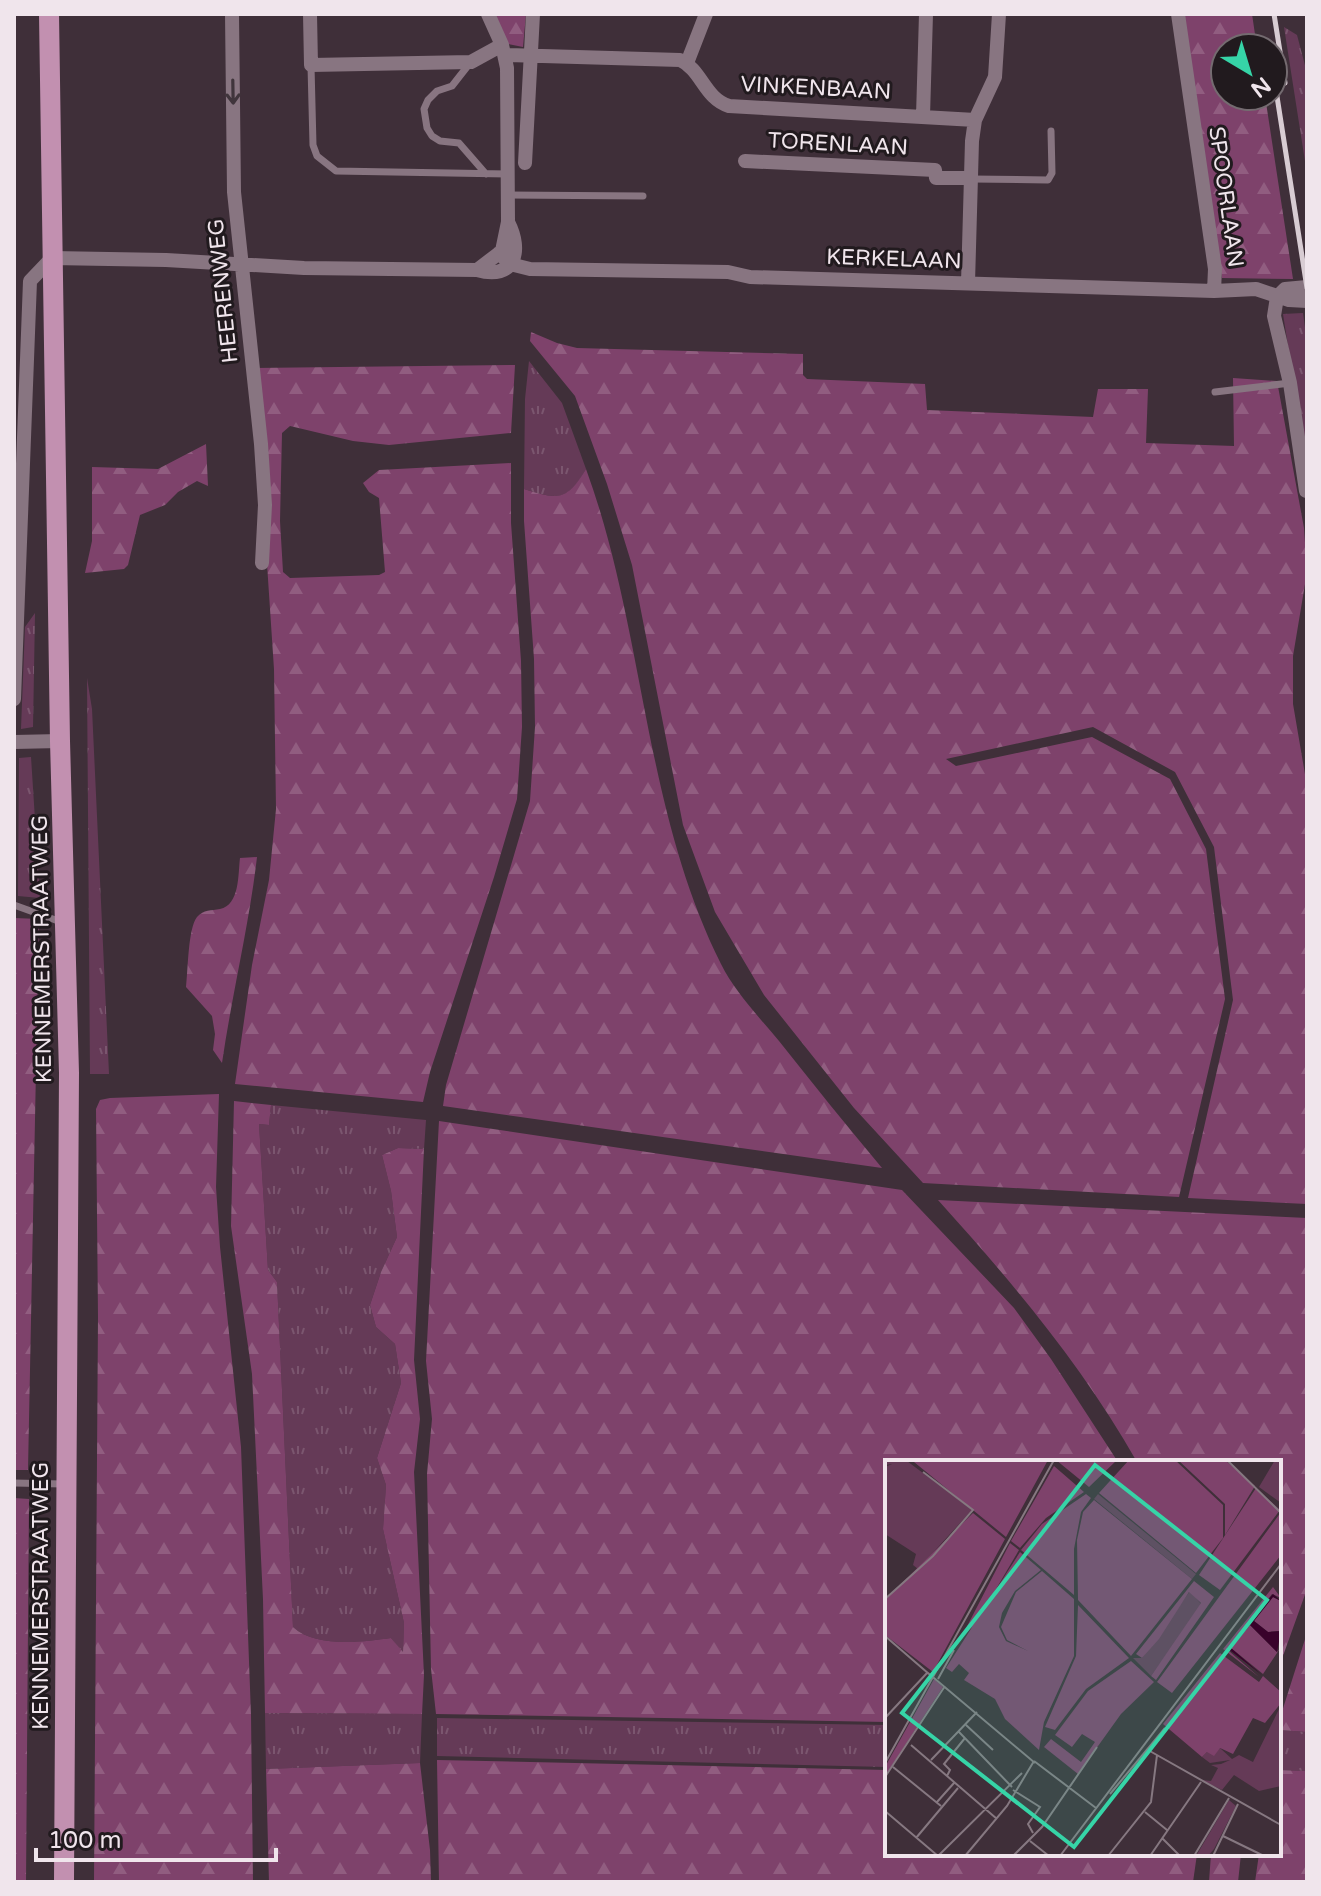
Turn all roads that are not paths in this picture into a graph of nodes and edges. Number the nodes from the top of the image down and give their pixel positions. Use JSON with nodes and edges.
{"nodes":[{"id":1,"x":49,"y":14,"type":"edge"},
{"id":2,"x":232,"y":14,"type":"edge"},
{"id":3,"x":310,"y":14,"type":"edge"},
{"id":4,"x":488,"y":14,"type":"edge"},
{"id":5,"x":533,"y":14,"type":"edge"},
{"id":6,"x":706,"y":14,"type":"edge"},
{"id":7,"x":926,"y":14,"type":"edge"},
{"id":8,"x":999,"y":14,"type":"edge"},
{"id":9,"x":1178,"y":14,"type":"edge"},
{"id":10,"x":504,"y":50,"type":"junction"},
{"id":11,"x":531,"y":56,"type":"junction"},
{"id":12,"x":471,"y":62,"type":"junction"},
{"id":13,"x":687,"y":63,"type":"junction"},
{"id":14,"x":311,"y":65,"type":"junction"},
{"id":15,"x":923,"y":116,"type":"junction"},
{"id":16,"x":975,"y":120,"type":"junction"},
{"id":17,"x":1051,"y":131,"type":"dead end"},
{"id":18,"x":745,"y":161,"type":"dead end"},
{"id":19,"x":525,"y":163,"type":"dead end"},
{"id":20,"x":486,"y":174,"type":"junction"},
{"id":21,"x":507,"y":174,"type":"junction"},
{"id":22,"x":970,"y":178,"type":"junction"},
{"id":23,"x":507,"y":195,"type":"junction"},
{"id":24,"x":643,"y":196,"type":"dead end"},
{"id":25,"x":52,"y":258,"type":"junction"},
{"id":26,"x":505,"y":259,"type":"junction"},
{"id":27,"x":243,"y":266,"type":"junction"},
{"id":28,"x":968,"y":283,"type":"junction"},
{"id":29,"x":1307,"y":287,"type":"edge"},
{"id":30,"x":1214,"y":291,"type":"junction"},
{"id":31,"x":1277,"y":297,"type":"junction"},
{"id":32,"x":1307,"y":301,"type":"edge"},
{"id":33,"x":1290,"y":383,"type":"junction"},
{"id":34,"x":1215,"y":392,"type":"dead end"},
{"id":35,"x":1306,"y":491,"type":"edge"},
{"id":36,"x":262,"y":563,"type":"dead end"},
{"id":37,"x":14,"y":699,"type":"edge"},
{"id":38,"x":60,"y":741,"type":"junction"},
{"id":39,"x":14,"y":742,"type":"edge"},
{"id":40,"x":14,"y":905,"type":"edge"},
{"id":41,"x":67,"y":924,"type":"junction"},
{"id":42,"x":14,"y":1483,"type":"edge"},
{"id":43,"x":65,"y":1484,"type":"junction"},
{"id":44,"x":64,"y":1882,"type":"edge"}],
"edges":[{"from":1,"to":25,"type":"main road","name":"KENNEMERSTRAATWEG"},
{"from":2,"to":27,"type":"street","name":"HEERENWEG","one_way":true},
{"from":3,"to":14,"type":"street"},
{"from":4,"to":10,"type":"street"},
{"from":5,"to":11,"type":"street"},
{"from":6,"to":13,"type":"street"},
{"from":7,"to":15,"type":"street"},
{"from":8,"to":16,"type":"street"},
{"from":9,"to":30,"type":"street","name":"SPOORLAAN"},
{"from":10,"to":11,"type":"street"},
{"from":10,"to":12,"type":"street"},
{"from":10,"to":21,"type":"street"},
{"from":11,"to":13,"type":"street"},
{"from":11,"to":19,"type":"street"},
{"from":12,"to":14,"type":"street"},
{"from":12,"to":20,"type":"lane"},
{"from":13,"to":15,"type":"street","name":"VINKENBAAN"},
{"from":14,"to":20,"type":"lane"},
{"from":15,"to":16,"type":"street","name":"VINKENBAAN"},
{"from":16,"to":22,"type":"street"},
{"from":17,"to":22,"type":"lane","name":"TORENLAAN"},
{"from":18,"to":22,"type":"street","name":"TORENLAAN"},
{"from":20,"to":21,"type":"lane"},
{"from":21,"to":23,"type":"street"},
{"from":22,"to":28,"type":"street"},
{"from":23,"to":24,"type":"lane"},
{"from":23,"to":26,"type":"street"},
{"from":25,"to":27,"type":"street","name":"KERKELAAN"},
{"from":25,"to":37,"type":"street"},
{"from":25,"to":38,"type":"main road","name":"KENNEMERSTRAATWEG"},
{"from":26,"to":27,"type":"street","name":"KERKELAAN"},
{"from":26,"to":28,"type":"street","name":"KERKELAAN"},
{"from":27,"to":36,"type":"street","name":"HEERENWEG"},
{"from":28,"to":30,"type":"street","name":"KERKELAAN"},
{"from":29,"to":31,"type":"street","name":"KERKELAAN"},
{"from":30,"to":31,"type":"street","name":"KERKELAAN"},
{"from":31,"to":32,"type":"street","name":"KERKELAAN"},
{"from":31,"to":33,"type":"street"},
{"from":33,"to":34,"type":"lane"},
{"from":33,"to":35,"type":"street"},
{"from":38,"to":39,"type":"street"},
{"from":38,"to":41,"type":"main road","name":"KENNEMERSTRAATWEG"},
{"from":40,"to":41,"type":"lane"},
{"from":41,"to":43,"type":"main road","name":"KENNEMERSTRAATWEG"},
{"from":42,"to":43,"type":"lane"},
{"from":43,"to":44,"type":"main road","name":"KENNEMERSTRAATWEG"}]}
